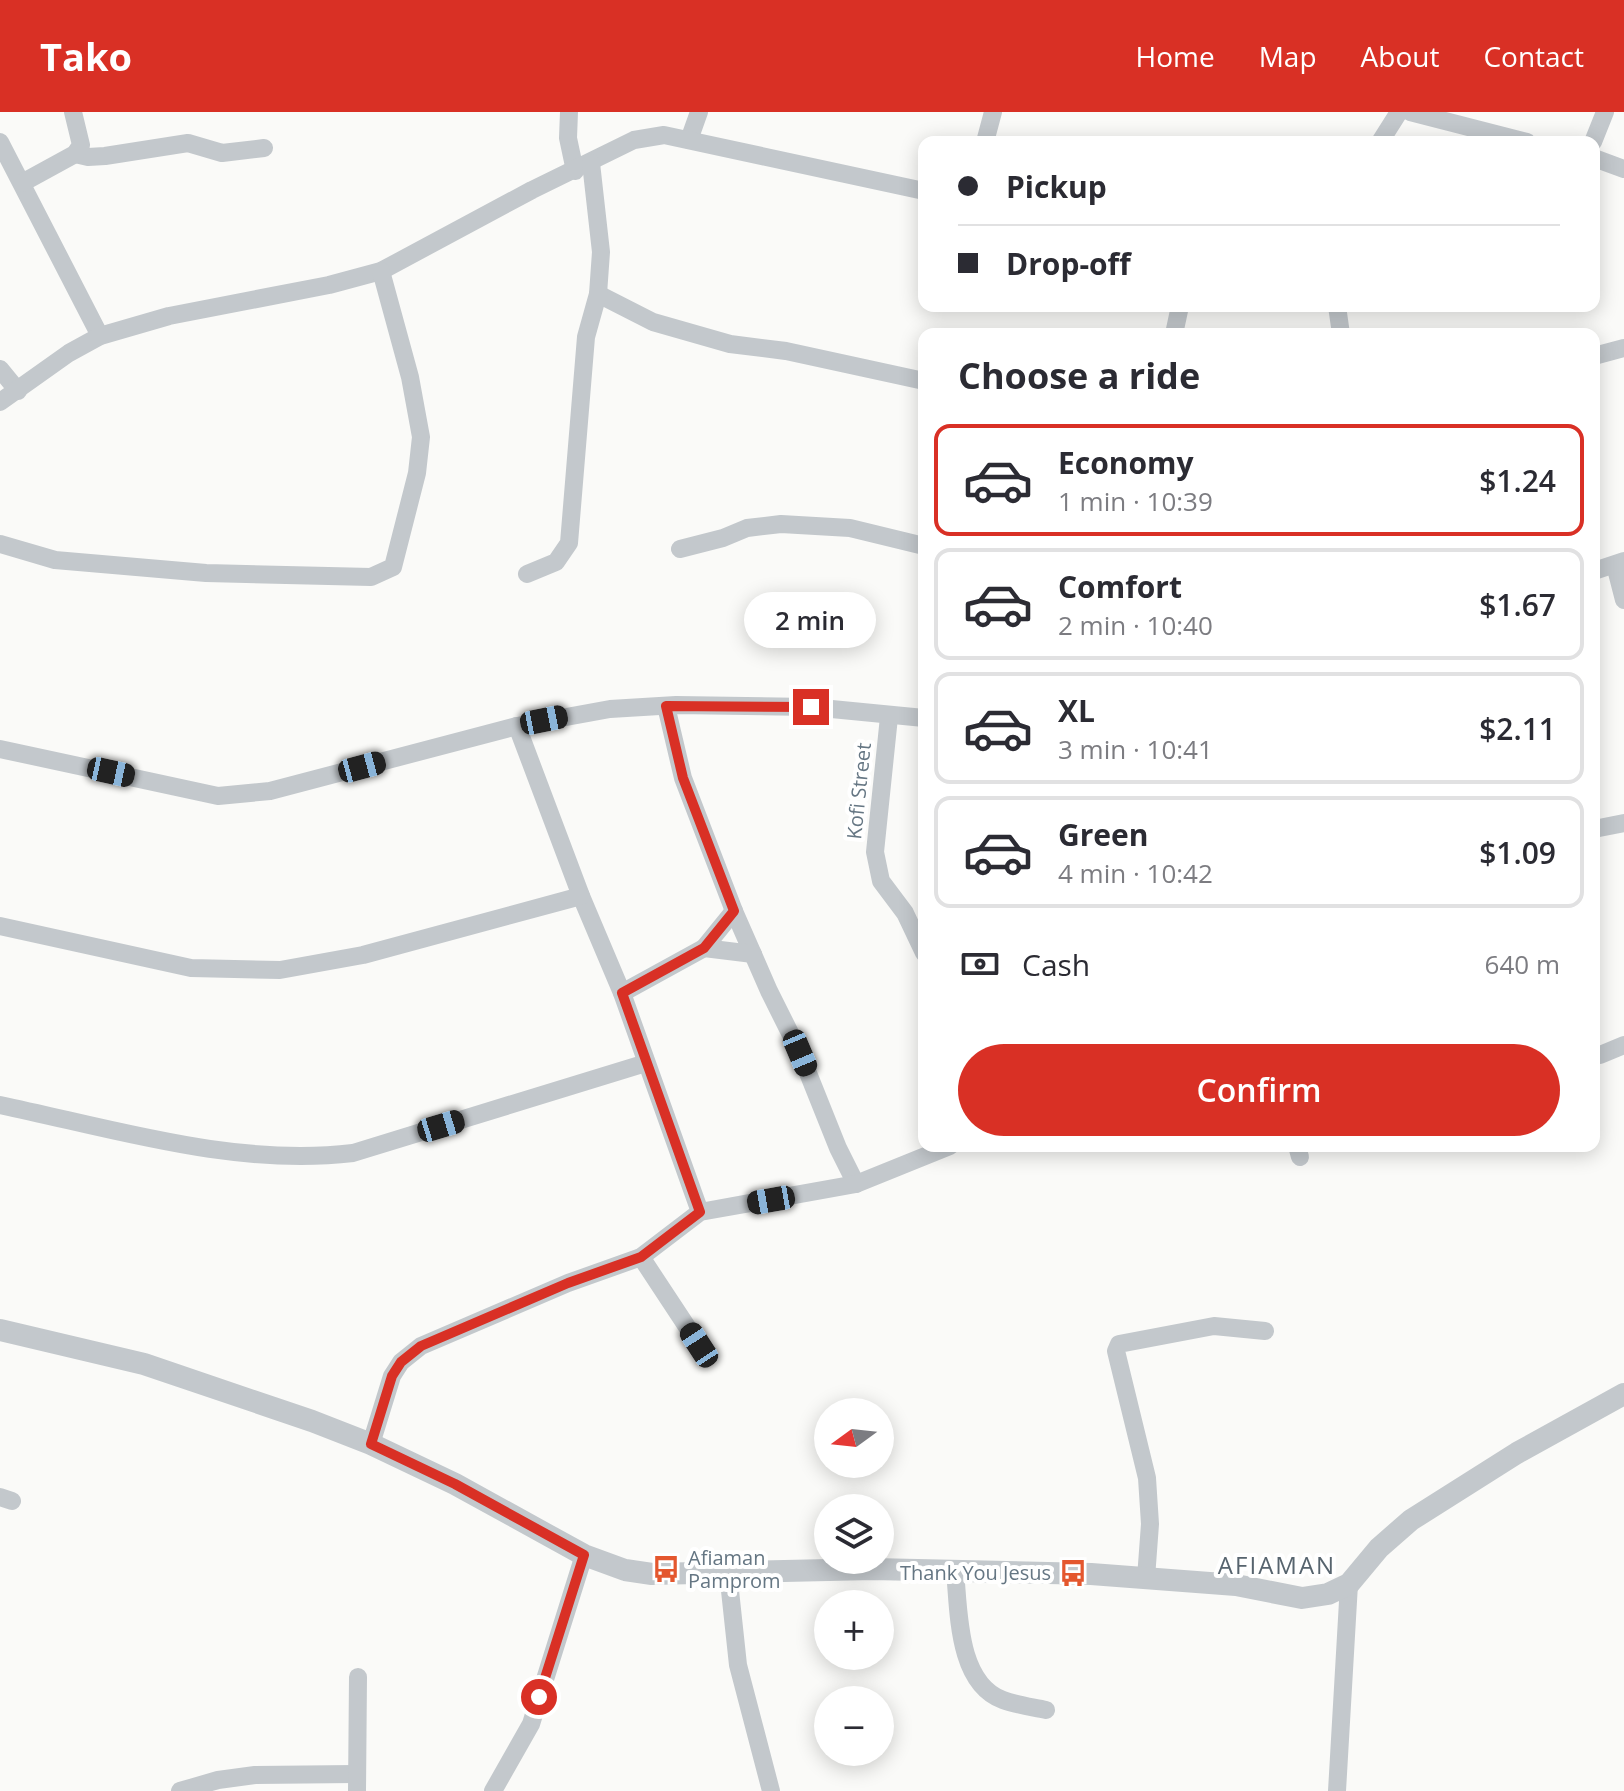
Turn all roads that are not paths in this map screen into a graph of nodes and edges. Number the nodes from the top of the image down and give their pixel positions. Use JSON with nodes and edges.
{"nodes":[{"id":1,"x":73,"y":112,"type":"edge"},
{"id":2,"x":569,"y":112,"type":"edge"},
{"id":3,"x":699,"y":112,"type":"edge"},
{"id":4,"x":993,"y":112,"type":"edge"},
{"id":5,"x":1399,"y":112,"type":"edge"},
{"id":6,"x":1410,"y":112,"type":"edge"},
{"id":7,"x":1487,"y":112,"type":"edge"},
{"id":8,"x":1605,"y":112,"type":"edge"},
{"id":9,"x":1483,"y":131,"type":"junction"},
{"id":10,"x":987,"y":136,"type":"edge"},
{"id":11,"x":1384,"y":136,"type":"edge"},
{"id":12,"x":1503,"y":136,"type":"edge"},
{"id":13,"x":1595,"y":136,"type":"edge"},
{"id":14,"x":689,"y":140,"type":"junction"},
{"id":15,"x":0,"y":142,"type":"edge"},
{"id":16,"x":264,"y":148,"type":"dead end"},
{"id":17,"x":75,"y":154,"type":"junction"},
{"id":18,"x":1600,"y":160,"type":"edge"},
{"id":19,"x":583,"y":167,"type":"junction"},
{"id":20,"x":1624,"y":169,"type":"edge"},
{"id":21,"x":22,"y":183,"type":"junction"},
{"id":22,"x":918,"y":190,"type":"edge"},
{"id":23,"x":381,"y":271,"type":"junction"},
{"id":24,"x":598,"y":294,"type":"junction"},
{"id":25,"x":100,"y":336,"type":"junction"},
{"id":26,"x":1624,"y":348,"type":"edge"},
{"id":27,"x":1600,"y":354,"type":"edge"},
{"id":28,"x":0,"y":369,"type":"edge"},
{"id":29,"x":918,"y":380,"type":"edge"},
{"id":30,"x":18,"y":391,"type":"junction"},
{"id":31,"x":0,"y":402,"type":"edge"},
{"id":32,"x":0,"y":544,"type":"edge"},
{"id":33,"x":918,"y":545,"type":"edge"},
{"id":34,"x":680,"y":549,"type":"dead end"},
{"id":35,"x":1620,"y":563,"type":"edge"},
{"id":36,"x":1600,"y":569,"type":"edge"},
{"id":37,"x":527,"y":574,"type":"dead end"},
{"id":38,"x":1624,"y":600,"type":"edge"},
{"id":39,"x":666,"y":706,"type":"junction"},
{"id":40,"x":889,"y":717,"type":"junction"},
{"id":41,"x":918,"y":718,"type":"edge"},
{"id":42,"x":517,"y":726,"type":"junction"},
{"id":43,"x":1,"y":751,"type":"edge"},
{"id":44,"x":1624,"y":823,"type":"edge"},
{"id":45,"x":1600,"y":828,"type":"edge"},
{"id":46,"x":581,"y":896,"type":"junction"},
{"id":47,"x":734,"y":911,"type":"junction"},
{"id":48,"x":0,"y":926,"type":"edge"},
{"id":49,"x":918,"y":940,"type":"edge"},
{"id":50,"x":704,"y":948,"type":"junction"},
{"id":51,"x":753,"y":954,"type":"junction"},
{"id":52,"x":622,"y":993,"type":"junction"},
{"id":53,"x":1624,"y":1045,"type":"edge"},
{"id":54,"x":1600,"y":1055,"type":"dead end"},
{"id":55,"x":646,"y":1063,"type":"junction"},
{"id":56,"x":0,"y":1105,"type":"edge"},
{"id":57,"x":935,"y":1152,"type":"edge"},
{"id":58,"x":856,"y":1184,"type":"junction"},
{"id":59,"x":700,"y":1212,"type":"junction"},
{"id":60,"x":641,"y":1257,"type":"junction"},
{"id":61,"x":0,"y":1330,"type":"edge"},
{"id":62,"x":1265,"y":1331,"type":"dead end"},
{"id":63,"x":699,"y":1345,"type":"dead end"},
{"id":64,"x":1624,"y":1394,"type":"edge"},
{"id":65,"x":371,"y":1444,"type":"junction"},
{"id":66,"x":584,"y":1555,"type":"junction"},
{"id":67,"x":955,"y":1571,"type":"junction"},
{"id":68,"x":728,"y":1572,"type":"junction"},
{"id":69,"x":1146,"y":1578,"type":"junction"},
{"id":70,"x":1349,"y":1584,"type":"junction"},
{"id":71,"x":358,"y":1677,"type":"dead end"},
{"id":72,"x":1046,"y":1710,"type":"dead end"},
{"id":73,"x":356,"y":1782,"type":"edge"},
{"id":74,"x":180,"y":1791,"type":"edge"},
{"id":75,"x":493,"y":1791,"type":"edge"},
{"id":76,"x":771,"y":1791,"type":"edge"},
{"id":77,"x":1337,"y":1791,"type":"edge"}],
"edges":[{"from":1,"to":17,"type":"street"},
{"from":2,"to":19,"type":"street"},
{"from":3,"to":14,"type":"street"},
{"from":4,"to":10,"type":"street"},
{"from":5,"to":11,"type":"street"},
{"from":6,"to":9,"type":"street"},
{"from":7,"to":9,"type":"street"},
{"from":8,"to":13,"type":"street"},
{"from":9,"to":12,"type":"street"},
{"from":14,"to":19,"type":"street"},
{"from":14,"to":22,"type":"street"},
{"from":15,"to":21,"type":"street"},
{"from":16,"to":17,"type":"street"},
{"from":17,"to":21,"type":"street"},
{"from":18,"to":20,"type":"street"},
{"from":19,"to":23,"type":"street"},
{"from":19,"to":24,"type":"street"},
{"from":21,"to":25,"type":"street"},
{"from":23,"to":25,"type":"street"},
{"from":23,"to":32,"type":"street"},
{"from":24,"to":29,"type":"street"},
{"from":24,"to":37,"type":"street"},
{"from":25,"to":30,"type":"street"},
{"from":26,"to":27,"type":"street"},
{"from":28,"to":30,"type":"street"},
{"from":30,"to":31,"type":"street"},
{"from":33,"to":34,"type":"street"},
{"from":35,"to":36,"type":"street"},
{"from":35,"to":38,"type":"street"},
{"from":39,"to":40,"type":"street"},
{"from":39,"to":42,"type":"street"},
{"from":39,"to":47,"type":"street"},
{"from":40,"to":41,"type":"street"},
{"from":40,"to":49,"type":"street","name":"Kofi Street"},
{"from":42,"to":43,"type":"street"},
{"from":42,"to":46,"type":"street"},
{"from":44,"to":45,"type":"street"},
{"from":46,"to":48,"type":"street"},
{"from":46,"to":52,"type":"street"},
{"from":47,"to":50,"type":"street"},
{"from":47,"to":51,"type":"street"},
{"from":50,"to":51,"type":"street"},
{"from":50,"to":52,"type":"street"},
{"from":51,"to":58,"type":"street"},
{"from":52,"to":55,"type":"street"},
{"from":53,"to":54,"type":"street"},
{"from":55,"to":56,"type":"street"},
{"from":55,"to":59,"type":"street"},
{"from":57,"to":58,"type":"street"},
{"from":58,"to":59,"type":"street"},
{"from":59,"to":60,"type":"street"},
{"from":60,"to":63,"type":"street"},
{"from":60,"to":65,"type":"street"},
{"from":61,"to":65,"type":"street"},
{"from":62,"to":69,"type":"street"},
{"from":64,"to":70,"type":"street"},
{"from":65,"to":66,"type":"street"},
{"from":66,"to":68,"type":"street"},
{"from":66,"to":75,"type":"street"},
{"from":67,"to":68,"type":"street"},
{"from":67,"to":69,"type":"street"},
{"from":67,"to":72,"type":"street"},
{"from":68,"to":76,"type":"street"},
{"from":69,"to":70,"type":"street"},
{"from":70,"to":77,"type":"street"},
{"from":71,"to":73,"type":"street"},
{"from":73,"to":74,"type":"street"}]}
